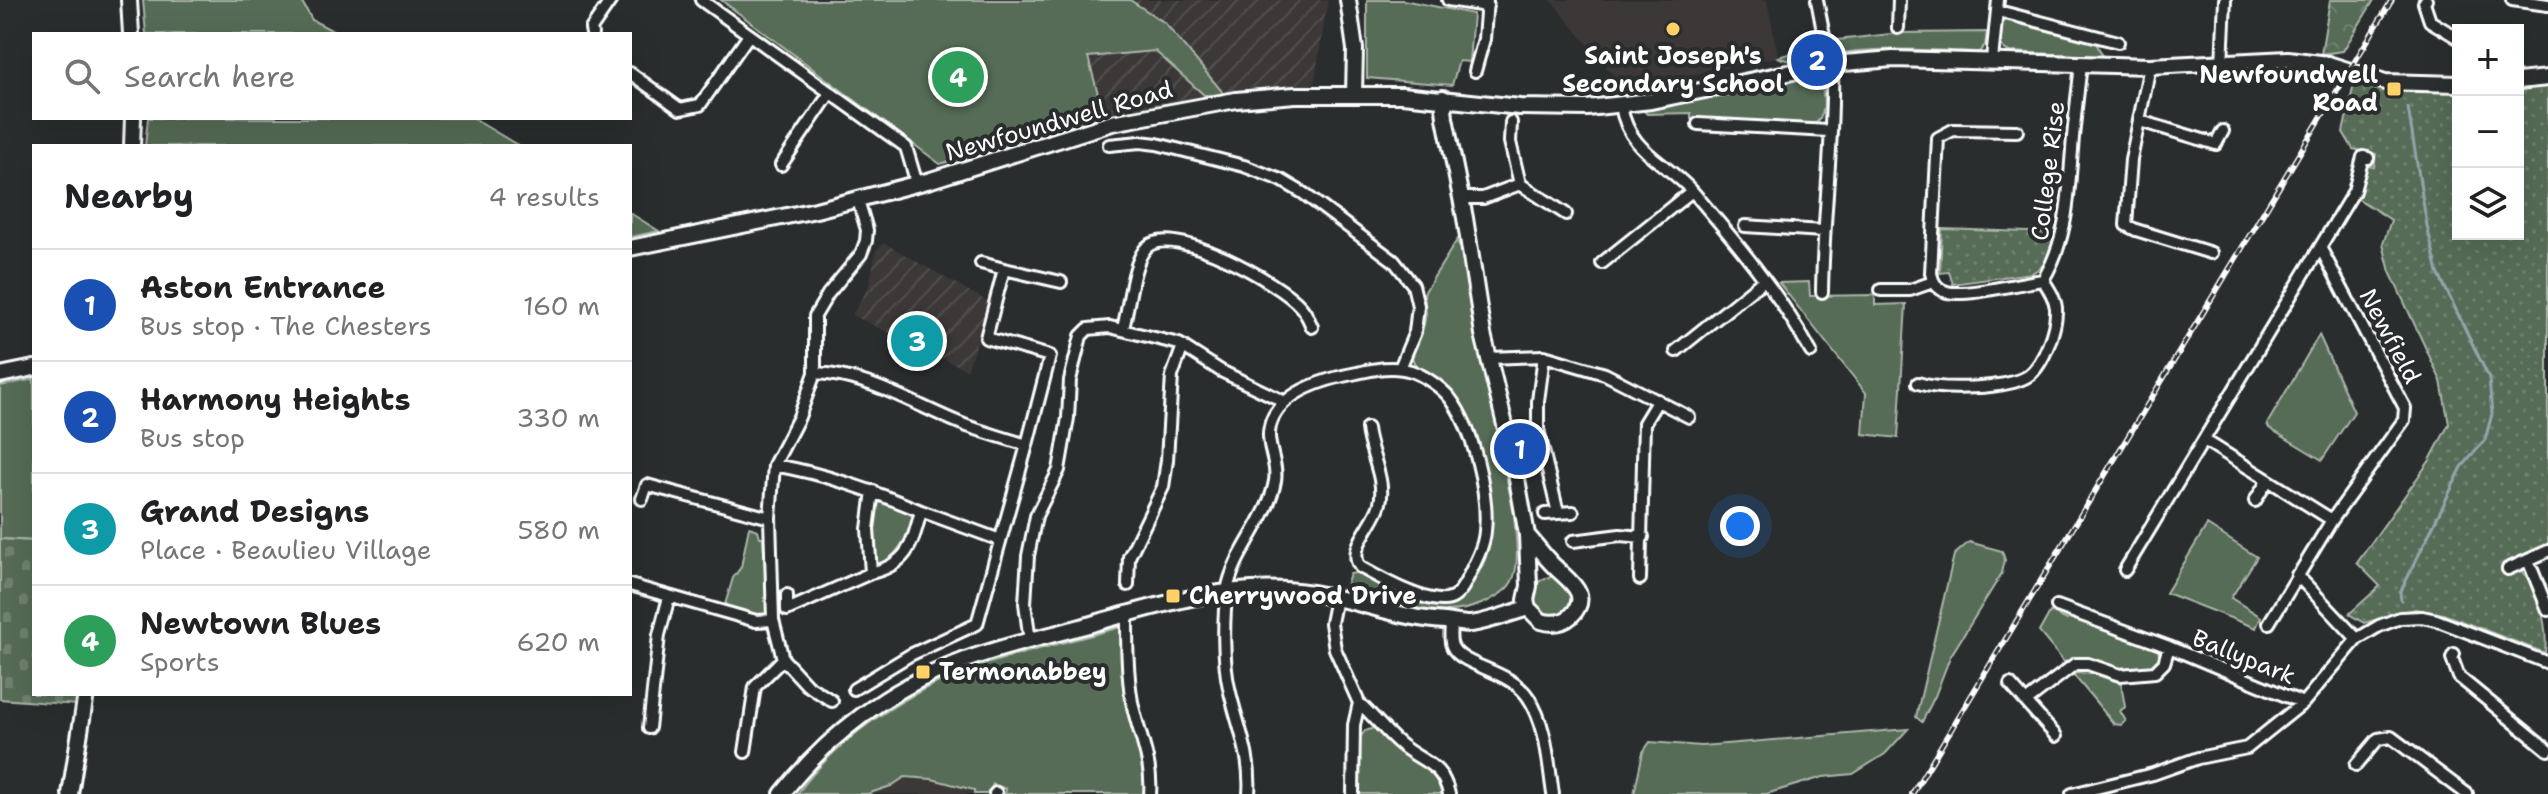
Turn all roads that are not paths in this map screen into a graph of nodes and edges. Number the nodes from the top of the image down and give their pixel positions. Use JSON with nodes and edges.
{"nodes":[{"id":1,"x":129,"y":0,"type":"edge"},
{"id":2,"x":611,"y":0,"type":"edge"},
{"id":3,"x":701,"y":0,"type":"edge"},
{"id":4,"x":1348,"y":0,"type":"edge"},
{"id":5,"x":1448,"y":0,"type":"edge"},
{"id":6,"x":1817,"y":0,"type":"edge"},
{"id":7,"x":1899,"y":0,"type":"edge"},
{"id":8,"x":2225,"y":0,"type":"edge"},
{"id":9,"x":2426,"y":0,"type":"edge"},
{"id":10,"x":2512,"y":0,"type":"edge"},
{"id":11,"x":1487,"y":3,"type":"edge"},
{"id":12,"x":2548,"y":5,"type":"edge"},
{"id":13,"x":1998,"y":6,"type":"edge"},
{"id":14,"x":1898,"y":28,"type":"dead end"},
{"id":15,"x":131,"y":32,"type":"edge"},
{"id":16,"x":592,"y":32,"type":"edge"},
{"id":17,"x":2452,"y":34,"type":"edge"},
{"id":18,"x":749,"y":35,"type":"junction"},
{"id":19,"x":1825,"y":41,"type":"dead end"},
{"id":20,"x":2118,"y":42,"type":"dead end"},
{"id":21,"x":1992,"y":60,"type":"junction"},
{"id":22,"x":1832,"y":64,"type":"junction"},
{"id":23,"x":2081,"y":64,"type":"junction"},
{"id":24,"x":2222,"y":64,"type":"junction"},
{"id":25,"x":2150,"y":66,"type":"junction"},
{"id":26,"x":1475,"y":71,"type":"dead end"},
{"id":27,"x":632,"y":74,"type":"edge"},
{"id":28,"x":2548,"y":78,"type":"edge"},
{"id":29,"x":2524,"y":80,"type":"edge"},
{"id":30,"x":2452,"y":84,"type":"edge"},
{"id":31,"x":830,"y":93,"type":"junction"},
{"id":32,"x":1354,"y":95,"type":"junction"},
{"id":33,"x":1443,"y":98,"type":"junction"},
{"id":34,"x":1621,"y":106,"type":"junction"},
{"id":35,"x":133,"y":120,"type":"edge"},
{"id":36,"x":2140,"y":121,"type":"junction"},
{"id":37,"x":1511,"y":122,"type":"dead end"},
{"id":38,"x":1698,"y":124,"type":"dead end"},
{"id":39,"x":1829,"y":131,"type":"junction"},
{"id":40,"x":2017,"y":131,"type":"dead end"},
{"id":41,"x":2223,"y":131,"type":"dead end"},
{"id":42,"x":132,"y":144,"type":"edge"},
{"id":43,"x":1109,"y":145,"type":"dead end"},
{"id":44,"x":2368,"y":158,"type":"dead end"},
{"id":45,"x":781,"y":165,"type":"dead end"},
{"id":46,"x":917,"y":184,"type":"junction"},
{"id":47,"x":1520,"y":184,"type":"junction"},
{"id":48,"x":1692,"y":191,"type":"junction"},
{"id":49,"x":1461,"y":198,"type":"junction"},
{"id":50,"x":858,"y":200,"type":"junction"},
{"id":51,"x":1566,"y":214,"type":"dead end"},
{"id":52,"x":1745,"y":226,"type":"dead end"},
{"id":53,"x":1823,"y":231,"type":"junction"},
{"id":54,"x":632,"y":248,"type":"edge"},
{"id":55,"x":2321,"y":249,"type":"junction"},
{"id":56,"x":2211,"y":253,"type":"dead end"},
{"id":57,"x":981,"y":263,"type":"dead end"},
{"id":58,"x":1602,"y":263,"type":"dead end"},
{"id":59,"x":1004,"y":269,"type":"junction"},
{"id":60,"x":1764,"y":280,"type":"junction"},
{"id":61,"x":2043,"y":280,"type":"junction"},
{"id":62,"x":1061,"y":282,"type":"dead end"},
{"id":63,"x":1933,"y":282,"type":"junction"},
{"id":64,"x":1881,"y":290,"type":"dead end"},
{"id":65,"x":1822,"y":292,"type":"dead end"},
{"id":66,"x":1312,"y":327,"type":"dead end"},
{"id":67,"x":1123,"y":328,"type":"junction"},
{"id":68,"x":1183,"y":346,"type":"junction"},
{"id":69,"x":1676,"y":351,"type":"dead end"},
{"id":70,"x":1811,"y":352,"type":"dead end"},
{"id":71,"x":1544,"y":356,"type":"junction"},
{"id":72,"x":1489,"y":358,"type":"junction"},
{"id":73,"x":32,"y":368,"type":"edge"},
{"id":74,"x":1400,"y":368,"type":"junction"},
{"id":75,"x":815,"y":373,"type":"junction"},
{"id":76,"x":0,"y":375,"type":"edge"},
{"id":77,"x":1918,"y":383,"type":"dead end"},
{"id":78,"x":1658,"y":400,"type":"junction"},
{"id":79,"x":1283,"y":401,"type":"junction"},
{"id":80,"x":1689,"y":417,"type":"dead end"},
{"id":81,"x":1367,"y":428,"type":"dead end"},
{"id":82,"x":2204,"y":440,"type":"junction"},
{"id":83,"x":1027,"y":445,"type":"junction"},
{"id":84,"x":774,"y":465,"type":"junction"},
{"id":85,"x":2268,"y":480,"type":"junction"},
{"id":86,"x":873,"y":491,"type":"junction"},
{"id":87,"x":642,"y":499,"type":"dead end"},
{"id":88,"x":2255,"y":501,"type":"dead end"},
{"id":89,"x":921,"y":511,"type":"junction"},
{"id":90,"x":1573,"y":512,"type":"dead end"},
{"id":91,"x":1558,"y":513,"type":"junction"},
{"id":92,"x":1545,"y":514,"type":"dead end"},
{"id":93,"x":770,"y":518,"type":"junction"},
{"id":94,"x":2332,"y":520,"type":"junction"},
{"id":95,"x":1527,"y":535,"type":"junction"},
{"id":96,"x":1643,"y":537,"type":"junction"},
{"id":97,"x":1000,"y":540,"type":"junction"},
{"id":98,"x":1573,"y":541,"type":"dead end"},
{"id":99,"x":2548,"y":551,"type":"edge"},
{"id":100,"x":2528,"y":560,"type":"junction"},
{"id":101,"x":2508,"y":569,"type":"dead end"},
{"id":102,"x":2125,"y":570,"type":"dead end"},
{"id":103,"x":871,"y":573,"type":"junction"},
{"id":104,"x":1560,"y":573,"type":"junction"},
{"id":105,"x":2297,"y":575,"type":"junction"},
{"id":106,"x":1640,"y":579,"type":"dead end"},
{"id":107,"x":1128,"y":585,"type":"dead end"},
{"id":108,"x":632,"y":586,"type":"edge"},
{"id":109,"x":1529,"y":586,"type":"junction"},
{"id":110,"x":1227,"y":591,"type":"junction"},
{"id":111,"x":787,"y":595,"type":"dead end"},
{"id":112,"x":669,"y":597,"type":"junction"},
{"id":113,"x":1336,"y":598,"type":"junction"},
{"id":114,"x":2057,"y":606,"type":"dead end"},
{"id":115,"x":1528,"y":608,"type":"junction"},
{"id":116,"x":2548,"y":610,"type":"edge"},
{"id":117,"x":1127,"y":614,"type":"junction"},
{"id":118,"x":773,"y":620,"type":"junction"},
{"id":119,"x":1451,"y":622,"type":"junction"},
{"id":120,"x":2269,"y":623,"type":"dead end"},
{"id":121,"x":2357,"y":639,"type":"junction"},
{"id":122,"x":1030,"y":642,"type":"junction"},
{"id":123,"x":2169,"y":647,"type":"junction"},
{"id":124,"x":2454,"y":654,"type":"dead end"},
{"id":125,"x":783,"y":659,"type":"junction"},
{"id":126,"x":2548,"y":663,"type":"edge"},
{"id":127,"x":2010,"y":684,"type":"dead end"},
{"id":128,"x":854,"y":689,"type":"dead end"},
{"id":129,"x":86,"y":696,"type":"edge"},
{"id":130,"x":832,"y":701,"type":"dead end"},
{"id":131,"x":2027,"y":701,"type":"junction"},
{"id":132,"x":1359,"y":703,"type":"junction"},
{"id":133,"x":2303,"y":703,"type":"junction"},
{"id":134,"x":649,"y":728,"type":"dead end"},
{"id":135,"x":2056,"y":736,"type":"dead end"},
{"id":136,"x":2548,"y":750,"type":"edge"},
{"id":137,"x":745,"y":752,"type":"dead end"},
{"id":138,"x":2356,"y":765,"type":"dead end"},
{"id":139,"x":70,"y":794,"type":"edge"},
{"id":140,"x":782,"y":794,"type":"edge"},
{"id":141,"x":1150,"y":794,"type":"edge"},
{"id":142,"x":1249,"y":794,"type":"edge"},
{"id":143,"x":1353,"y":794,"type":"edge"},
{"id":144,"x":1449,"y":794,"type":"edge"},
{"id":145,"x":1553,"y":794,"type":"edge"},
{"id":146,"x":2072,"y":794,"type":"edge"},
{"id":147,"x":2467,"y":794,"type":"edge"}],
"edges":[{"from":1,"to":15,"type":"main road"},
{"from":2,"to":16,"type":"street"},
{"from":3,"to":18,"type":"street"},
{"from":4,"to":32,"type":"main road"},
{"from":5,"to":11,"type":"street"},
{"from":6,"to":19,"type":"street"},
{"from":7,"to":14,"type":"street"},
{"from":8,"to":24,"type":"street"},
{"from":9,"to":17,"type":"street"},
{"from":10,"to":12,"type":"street"},
{"from":11,"to":26,"type":"street"},
{"from":13,"to":20,"type":"street"},
{"from":13,"to":21,"type":"street"},
{"from":18,"to":27,"type":"street"},
{"from":18,"to":31,"type":"street"},
{"from":21,"to":22,"type":"main road","name":"Newfoundwell Road"},
{"from":21,"to":23,"type":"main road","name":"Newfoundwell Road"},
{"from":22,"to":34,"type":"main road","name":"Newfoundwell Road"},
{"from":22,"to":39,"type":"street"},
{"from":23,"to":25,"type":"main road","name":"Newfoundwell Road"},
{"from":23,"to":61,"type":"street","name":"College Rise"},
{"from":24,"to":25,"type":"main road","name":"Newfoundwell Road"},
{"from":24,"to":30,"type":"main road","name":"Newfoundwell Road"},
{"from":25,"to":36,"type":"street"},
{"from":28,"to":29,"type":"main road"},
{"from":31,"to":45,"type":"street"},
{"from":31,"to":46,"type":"street"},
{"from":32,"to":33,"type":"main road","name":"Newfoundwell Road"},
{"from":32,"to":46,"type":"main road","name":"Newfoundwell Road"},
{"from":33,"to":34,"type":"main road","name":"Newfoundwell Road"},
{"from":33,"to":49,"type":"main road"},
{"from":34,"to":48,"type":"street"},
{"from":35,"to":42,"type":"main road"},
{"from":36,"to":41,"type":"street"},
{"from":36,"to":56,"type":"street"},
{"from":37,"to":47,"type":"street"},
{"from":38,"to":39,"type":"street"},
{"from":39,"to":53,"type":"street"},
{"from":40,"to":63,"type":"street","name":"College Rise"},
{"from":43,"to":74,"type":"street"},
{"from":44,"to":55,"type":"street"},
{"from":46,"to":50,"type":"main road","name":"Newfoundwell Road"},
{"from":47,"to":49,"type":"street"},
{"from":47,"to":51,"type":"street"},
{"from":48,"to":58,"type":"street"},
{"from":48,"to":60,"type":"street"},
{"from":49,"to":72,"type":"main road"},
{"from":50,"to":54,"type":"main road","name":"Newfoundwell Road"},
{"from":50,"to":75,"type":"street"},
{"from":52,"to":53,"type":"street"},
{"from":53,"to":65,"type":"street"},
{"from":55,"to":82,"type":"street"},
{"from":55,"to":94,"type":"street","name":"Newfield"},
{"from":57,"to":59,"type":"street"},
{"from":59,"to":62,"type":"street"},
{"from":59,"to":83,"type":"street"},
{"from":60,"to":69,"type":"street"},
{"from":60,"to":70,"type":"street"},
{"from":61,"to":63,"type":"street"},
{"from":61,"to":77,"type":"street"},
{"from":63,"to":64,"type":"street"},
{"from":66,"to":67,"type":"street"},
{"from":67,"to":68,"type":"street"},
{"from":67,"to":122,"type":"street"},
{"from":68,"to":79,"type":"street"},
{"from":68,"to":107,"type":"street"},
{"from":71,"to":72,"type":"street"},
{"from":71,"to":78,"type":"street"},
{"from":71,"to":91,"type":"street"},
{"from":72,"to":95,"type":"main road"},
{"from":73,"to":76,"type":"main road"},
{"from":74,"to":79,"type":"street"},
{"from":74,"to":81,"type":"street"},
{"from":75,"to":83,"type":"street"},
{"from":75,"to":84,"type":"street"},
{"from":78,"to":80,"type":"street"},
{"from":78,"to":96,"type":"street"},
{"from":79,"to":110,"type":"street"},
{"from":82,"to":85,"type":"street"},
{"from":82,"to":102,"type":"street"},
{"from":83,"to":97,"type":"street"},
{"from":84,"to":86,"type":"street"},
{"from":84,"to":93,"type":"street"},
{"from":85,"to":88,"type":"street"},
{"from":85,"to":94,"type":"street"},
{"from":86,"to":89,"type":"street"},
{"from":86,"to":103,"type":"street"},
{"from":87,"to":93,"type":"street"},
{"from":89,"to":97,"type":"street"},
{"from":89,"to":103,"type":"street"},
{"from":90,"to":91,"type":"street"},
{"from":91,"to":92,"type":"street"},
{"from":93,"to":118,"type":"street"},
{"from":94,"to":105,"type":"street","name":"Newfield"},
{"from":95,"to":104,"type":"main road"},
{"from":95,"to":109,"type":"main road"},
{"from":96,"to":98,"type":"street"},
{"from":96,"to":106,"type":"street"},
{"from":97,"to":128,"type":"street"},
{"from":99,"to":100,"type":"street"},
{"from":100,"to":101,"type":"street"},
{"from":100,"to":116,"type":"street"},
{"from":103,"to":111,"type":"street"},
{"from":104,"to":109,"type":"main road"},
{"from":104,"to":115,"type":"main road"},
{"from":105,"to":120,"type":"street","name":"Newfield"},
{"from":105,"to":121,"type":"street"},
{"from":108,"to":112,"type":"street"},
{"from":109,"to":115,"type":"main road"},
{"from":110,"to":113,"type":"main road"},
{"from":110,"to":117,"type":"main road"},
{"from":110,"to":142,"type":"street"},
{"from":112,"to":118,"type":"street"},
{"from":112,"to":134,"type":"street"},
{"from":113,"to":119,"type":"main road"},
{"from":113,"to":132,"type":"street"},
{"from":114,"to":123,"type":"street","name":"Ballypark"},
{"from":115,"to":119,"type":"main road"},
{"from":117,"to":122,"type":"main road"},
{"from":117,"to":141,"type":"street"},
{"from":118,"to":125,"type":"street"},
{"from":119,"to":145,"type":"street"},
{"from":121,"to":126,"type":"street"},
{"from":121,"to":133,"type":"street"},
{"from":122,"to":140,"type":"main road"},
{"from":123,"to":131,"type":"street","name":"Ballypark"},
{"from":123,"to":133,"type":"street","name":"Ballypark"},
{"from":124,"to":136,"type":"street"},
{"from":125,"to":130,"type":"street"},
{"from":125,"to":137,"type":"street"},
{"from":127,"to":131,"type":"street"},
{"from":129,"to":139,"type":"main road"},
{"from":131,"to":135,"type":"street"},
{"from":132,"to":143,"type":"street"},
{"from":132,"to":144,"type":"street"},
{"from":133,"to":146,"type":"street"},
{"from":138,"to":147,"type":"street"}]}
